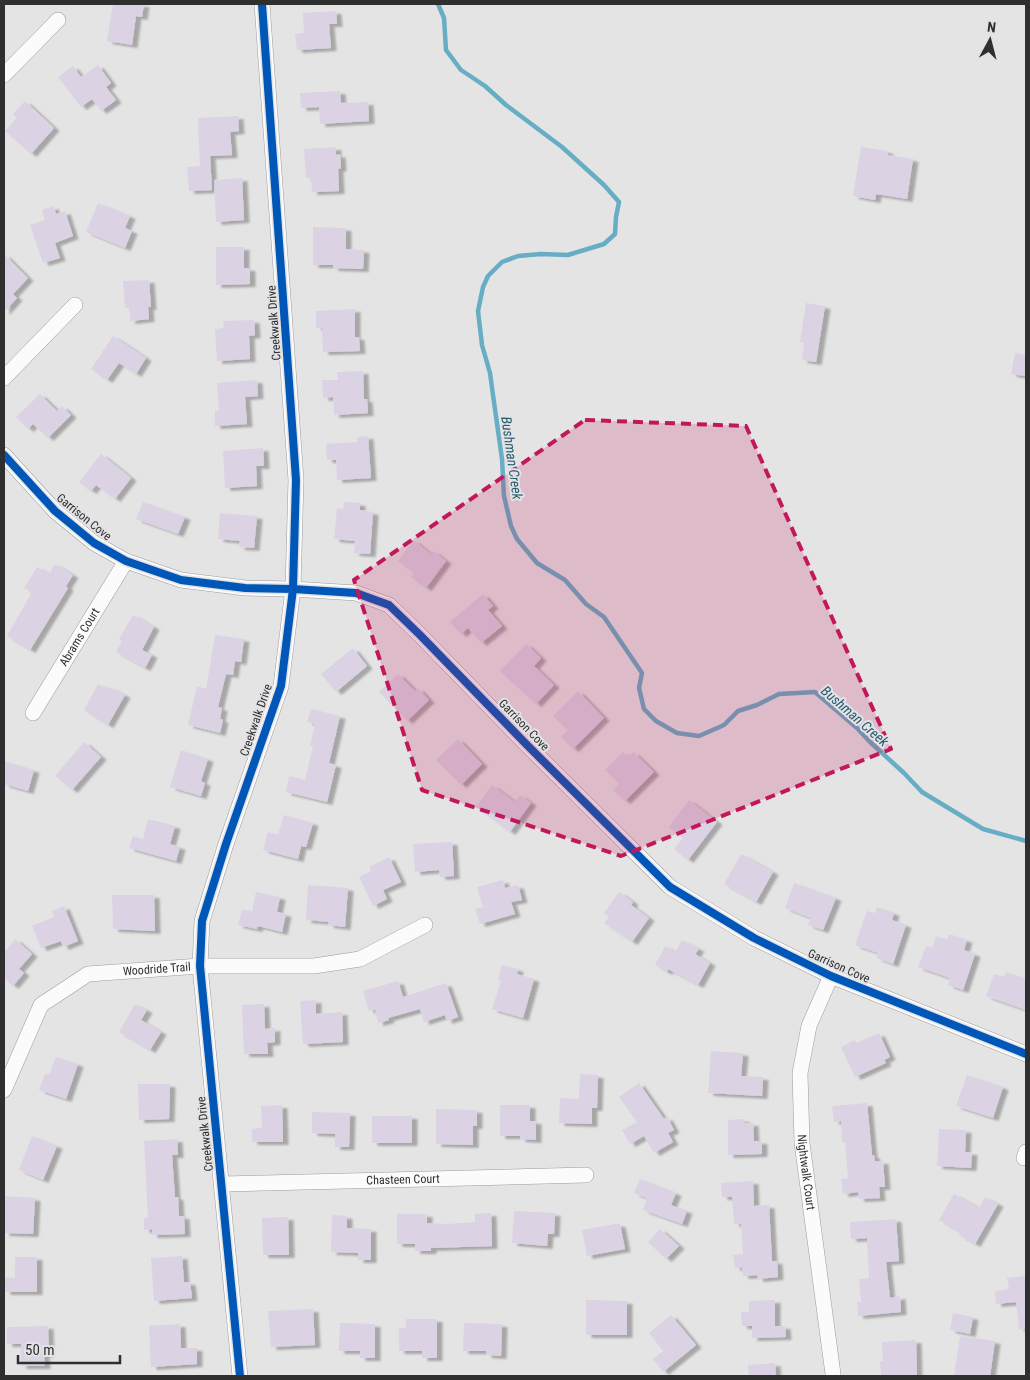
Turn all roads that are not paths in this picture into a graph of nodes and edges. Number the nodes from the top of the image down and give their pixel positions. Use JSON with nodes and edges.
{"nodes":[{"id":1,"x":262,"y":4,"type":"edge"},
{"id":2,"x":58,"y":20,"type":"dead end"},
{"id":3,"x":4,"y":75,"type":"edge"},
{"id":4,"x":75,"y":305,"type":"dead end"},
{"id":5,"x":4,"y":378,"type":"edge"},
{"id":6,"x":4,"y":455,"type":"edge"},
{"id":7,"x":126,"y":561,"type":"junction"},
{"id":8,"x":293,"y":589,"type":"junction"},
{"id":9,"x":33,"y":714,"type":"dead end"},
{"id":10,"x":426,"y":925,"type":"dead end"},
{"id":11,"x":200,"y":966,"type":"junction"},
{"id":12,"x":831,"y":976,"type":"junction"},
{"id":13,"x":1026,"y":1054,"type":"edge"},
{"id":14,"x":4,"y":1090,"type":"edge"},
{"id":15,"x":586,"y":1175,"type":"dead end"},
{"id":16,"x":222,"y":1184,"type":"junction"},
{"id":17,"x":832,"y":1374,"type":"dead end"},
{"id":18,"x":240,"y":1376,"type":"edge"}],
"edges":[{"from":1,"to":8,"type":"street","name":"Creekwalk Drive"},
{"from":2,"to":3,"type":"street"},
{"from":4,"to":5,"type":"street"},
{"from":6,"to":7,"type":"street","name":"Garrison Cove"},
{"from":7,"to":8,"type":"street","name":"Garrison Cove"},
{"from":7,"to":9,"type":"street","name":"Abrams Court"},
{"from":8,"to":11,"type":"street","name":"Creekwalk Drive"},
{"from":8,"to":12,"type":"street","name":"Garrison Cove"},
{"from":10,"to":11,"type":"street","name":"Woodride Trail"},
{"from":11,"to":14,"type":"street","name":"Woodride Trail"},
{"from":11,"to":16,"type":"street","name":"Creekwalk Drive"},
{"from":12,"to":13,"type":"street","name":"Garrison Cove"},
{"from":12,"to":17,"type":"street","name":"Nightwalk Court"},
{"from":15,"to":16,"type":"street","name":"Chasteen Court"},
{"from":16,"to":18,"type":"street","name":"Creekwalk Drive"}]}
